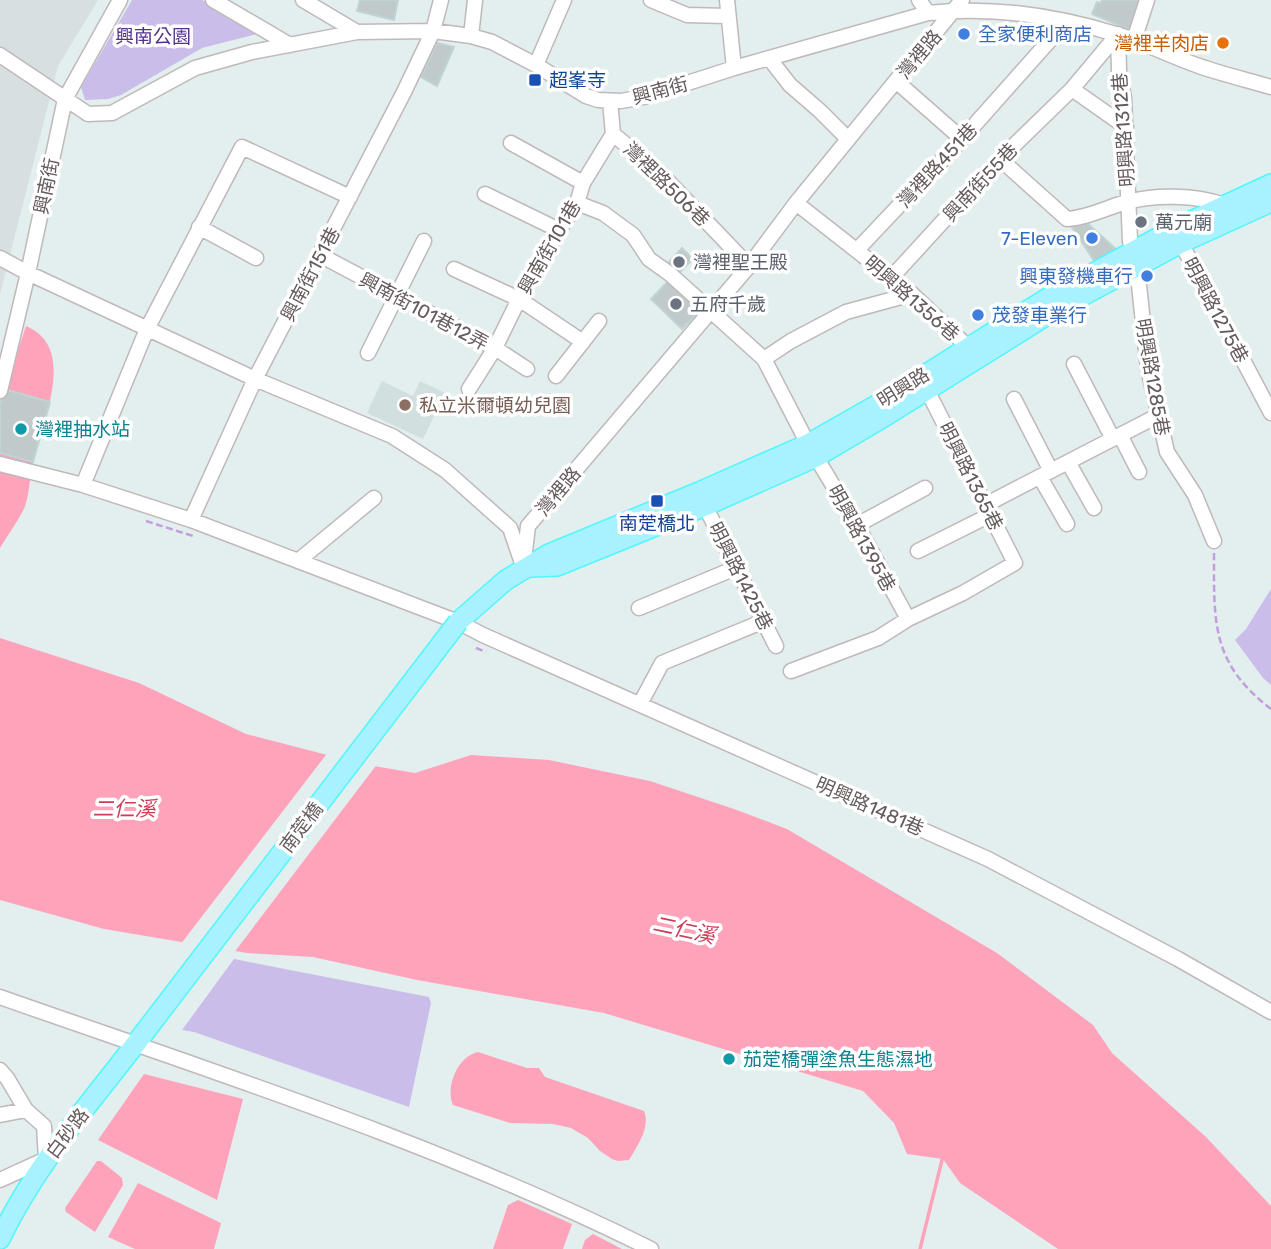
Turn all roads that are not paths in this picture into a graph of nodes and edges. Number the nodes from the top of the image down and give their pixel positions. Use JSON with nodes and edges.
{"nodes":[{"id":1,"x":120,"y":0,"type":"edge"},
{"id":2,"x":213,"y":0,"type":"edge"},
{"id":3,"x":303,"y":0,"type":"edge"},
{"id":4,"x":442,"y":0,"type":"edge"},
{"id":5,"x":475,"y":0,"type":"edge"},
{"id":6,"x":564,"y":0,"type":"edge"},
{"id":7,"x":651,"y":0,"type":"edge"},
{"id":8,"x":727,"y":0,"type":"edge"},
{"id":9,"x":919,"y":0,"type":"edge"},
{"id":10,"x":1147,"y":0,"type":"edge"},
{"id":11,"x":958,"y":5,"type":"edge"},
{"id":12,"x":928,"y":13,"type":"junction"},
{"id":13,"x":727,"y":16,"type":"junction"},
{"id":14,"x":1066,"y":22,"type":"junction"},
{"id":15,"x":433,"y":31,"type":"junction"},
{"id":16,"x":357,"y":33,"type":"junction"},
{"id":17,"x":1118,"y":34,"type":"junction"},
{"id":18,"x":471,"y":36,"type":"junction"},
{"id":19,"x":1134,"y":40,"type":"junction"},
{"id":20,"x":290,"y":45,"type":"junction"},
{"id":21,"x":0,"y":55,"type":"edge"},
{"id":22,"x":769,"y":58,"type":"junction"},
{"id":23,"x":536,"y":65,"type":"junction"},
{"id":24,"x":734,"y":68,"type":"junction"},
{"id":25,"x":896,"y":80,"type":"junction"},
{"id":26,"x":1271,"y":87,"type":"edge"},
{"id":27,"x":1072,"y":89,"type":"junction"},
{"id":28,"x":65,"y":99,"type":"junction"},
{"id":29,"x":610,"y":101,"type":"junction"},
{"id":30,"x":1126,"y":127,"type":"junction"},
{"id":31,"x":612,"y":134,"type":"junction"},
{"id":32,"x":848,"y":139,"type":"junction"},
{"id":33,"x":962,"y":139,"type":"junction"},
{"id":34,"x":511,"y":143,"type":"dead end"},
{"id":35,"x":1000,"y":159,"type":"junction"},
{"id":36,"x":583,"y":183,"type":"junction"},
{"id":37,"x":1271,"y":184,"type":"edge"},
{"id":38,"x":485,"y":194,"type":"dead end"},
{"id":39,"x":350,"y":197,"type":"junction"},
{"id":40,"x":1128,"y":202,"type":"junction"},
{"id":41,"x":1271,"y":202,"type":"edge"},
{"id":42,"x":577,"y":203,"type":"junction"},
{"id":43,"x":796,"y":203,"type":"junction"},
{"id":44,"x":1225,"y":205,"type":"junction"},
{"id":45,"x":199,"y":227,"type":"junction"},
{"id":46,"x":559,"y":230,"type":"junction"},
{"id":47,"x":424,"y":241,"type":"dead end"},
{"id":48,"x":1181,"y":243,"type":"junction"},
{"id":49,"x":857,"y":250,"type":"junction"},
{"id":50,"x":320,"y":255,"type":"junction"},
{"id":51,"x":0,"y":258,"type":"edge"},
{"id":52,"x":256,"y":258,"type":"dead end"},
{"id":53,"x":1134,"y":259,"type":"junction"},
{"id":54,"x":748,"y":266,"type":"junction"},
{"id":55,"x":454,"y":269,"type":"dead end"},
{"id":56,"x":28,"y":273,"type":"junction"},
{"id":57,"x":891,"y":278,"type":"junction"},
{"id":58,"x":912,"y":294,"type":"junction"},
{"id":59,"x":397,"y":297,"type":"junction"},
{"id":60,"x":519,"y":299,"type":"junction"},
{"id":61,"x":709,"y":311,"type":"junction"},
{"id":62,"x":599,"y":321,"type":"dead end"},
{"id":63,"x":147,"y":329,"type":"junction"},
{"id":64,"x":583,"y":342,"type":"junction"},
{"id":65,"x":967,"y":346,"type":"junction"},
{"id":66,"x":495,"y":348,"type":"junction"},
{"id":67,"x":368,"y":353,"type":"dead end"},
{"id":68,"x":764,"y":359,"type":"junction"},
{"id":69,"x":1074,"y":364,"type":"dead end"},
{"id":70,"x":527,"y":369,"type":"dead end"},
{"id":71,"x":556,"y":376,"type":"dead end"},
{"id":72,"x":255,"y":379,"type":"junction"},
{"id":73,"x":469,"y":389,"type":"dead end"},
{"id":74,"x":927,"y":390,"type":"junction"},
{"id":75,"x":0,"y":391,"type":"edge"},
{"id":76,"x":1014,"y":399,"type":"dead end"},
{"id":77,"x":1271,"y":413,"type":"edge"},
{"id":78,"x":1157,"y":416,"type":"junction"},
{"id":79,"x":1116,"y":437,"type":"junction"},
{"id":80,"x":812,"y":450,"type":"junction"},
{"id":81,"x":1068,"y":462,"type":"junction"},
{"id":82,"x":0,"y":464,"type":"edge"},
{"id":83,"x":1139,"y":472,"type":"dead end"},
{"id":84,"x":1046,"y":474,"type":"junction"},
{"id":85,"x":83,"y":485,"type":"junction"},
{"id":86,"x":925,"y":488,"type":"dead end"},
{"id":87,"x":374,"y":498,"type":"dead end"},
{"id":88,"x":705,"y":506,"type":"junction"},
{"id":89,"x":1094,"y":508,"type":"dead end"},
{"id":90,"x":988,"y":510,"type":"junction"},
{"id":91,"x":191,"y":520,"type":"junction"},
{"id":92,"x":1067,"y":524,"type":"dead end"},
{"id":93,"x":857,"y":525,"type":"junction"},
{"id":94,"x":1214,"y":541,"type":"road end"},
{"id":95,"x":918,"y":551,"type":"dead end"},
{"id":96,"x":298,"y":561,"type":"junction"},
{"id":97,"x":738,"y":567,"type":"junction"},
{"id":98,"x":523,"y":568,"type":"junction"},
{"id":99,"x":639,"y":608,"type":"dead end"},
{"id":100,"x":908,"y":619,"type":"junction"},
{"id":101,"x":764,"y":621,"type":"junction"},
{"id":102,"x":458,"y":622,"type":"junction"},
{"id":103,"x":776,"y":646,"type":"dead end"},
{"id":104,"x":791,"y":671,"type":"dead end"},
{"id":105,"x":640,"y":704,"type":"junction"},
{"id":106,"x":0,"y":997,"type":"edge"},
{"id":107,"x":1271,"y":1012,"type":"edge"},
{"id":108,"x":139,"y":1038,"type":"junction"},
{"id":109,"x":0,"y":1070,"type":"edge"},
{"id":110,"x":26,"y":1110,"type":"junction"},
{"id":111,"x":0,"y":1115,"type":"edge"},
{"id":112,"x":46,"y":1159,"type":"junction"},
{"id":113,"x":0,"y":1180,"type":"edge"},
{"id":114,"x":6,"y":1210,"type":"edge"},
{"id":115,"x":0,"y":1239,"type":"edge"},
{"id":116,"x":651,"y":1249,"type":"edge"}],
"edges":[{"from":1,"to":28,"type":"street"},
{"from":2,"to":20,"type":"street"},
{"from":3,"to":16,"type":"street"},
{"from":4,"to":15,"type":"street","name":"興南街151巷"},
{"from":5,"to":18,"type":"street"},
{"from":6,"to":23,"type":"street"},
{"from":7,"to":13,"type":"street"},
{"from":8,"to":13,"type":"street"},
{"from":9,"to":12,"type":"street"},
{"from":10,"to":19,"type":"street"},
{"from":11,"to":12,"type":"street","name":"興南街"},
{"from":11,"to":14,"type":"street","name":"興南街"},
{"from":11,"to":25,"type":"street","name":"灣裡路"},
{"from":12,"to":22,"type":"street","name":"興南街"},
{"from":13,"to":24,"type":"street"},
{"from":14,"to":17,"type":"street","name":"興南街"},
{"from":14,"to":33,"type":"street","name":"灣裡路451巷"},
{"from":15,"to":16,"type":"street","name":"興南街"},
{"from":15,"to":18,"type":"street","name":"興南街"},
{"from":15,"to":39,"type":"street","name":"興南街151巷"},
{"from":16,"to":20,"type":"street","name":"興南街"},
{"from":17,"to":19,"type":"street","name":"興南街"},
{"from":17,"to":27,"type":"street","name":"興南街55巷"},
{"from":17,"to":30,"type":"street","name":"明興路1312巷"},
{"from":18,"to":23,"type":"street","name":"興南街"},
{"from":19,"to":26,"type":"street","name":"興南街"},
{"from":20,"to":28,"type":"street","name":"興南街"},
{"from":21,"to":28,"type":"street","name":"興南街"},
{"from":22,"to":24,"type":"street","name":"興南街"},
{"from":22,"to":32,"type":"street"},
{"from":23,"to":29,"type":"street","name":"興南街"},
{"from":24,"to":29,"type":"street","name":"興南街"},
{"from":25,"to":32,"type":"street","name":"灣裡路"},
{"from":25,"to":33,"type":"street"},
{"from":27,"to":30,"type":"street"},
{"from":27,"to":35,"type":"street","name":"興南街55巷"},
{"from":28,"to":56,"type":"street","name":"興南街"},
{"from":29,"to":31,"type":"street"},
{"from":30,"to":40,"type":"street","name":"明興路1312巷"},
{"from":31,"to":36,"type":"street","name":"興南街101巷"},
{"from":31,"to":54,"type":"street","name":"灣裡路506巷"},
{"from":32,"to":43,"type":"street","name":"灣裡路"},
{"from":33,"to":49,"type":"street","name":"灣裡路451巷"},
{"from":34,"to":36,"type":"street"},
{"from":35,"to":40,"type":"street"},
{"from":35,"to":57,"type":"street","name":"興南街55巷"},
{"from":36,"to":42,"type":"street","name":"興南街101巷"},
{"from":37,"to":44,"type":"main road","name":"明興路"},
{"from":38,"to":46,"type":"street"},
{"from":39,"to":45,"type":"street"},
{"from":39,"to":50,"type":"street","name":"興南街151巷"},
{"from":40,"to":44,"type":"street"},
{"from":40,"to":53,"type":"street","name":"明興路1312巷"},
{"from":41,"to":48,"type":"main road","name":"明興路"},
{"from":42,"to":46,"type":"street","name":"興南街101巷"},
{"from":42,"to":61,"type":"street"},
{"from":43,"to":49,"type":"street"},
{"from":43,"to":54,"type":"street","name":"灣裡路"},
{"from":44,"to":53,"type":"main road","name":"明興路"},
{"from":45,"to":52,"type":"street"},
{"from":45,"to":63,"type":"street"},
{"from":46,"to":60,"type":"street","name":"興南街101巷"},
{"from":47,"to":59,"type":"street"},
{"from":48,"to":53,"type":"main road","name":"明興路"},
{"from":48,"to":77,"type":"street","name":"明興路1275巷"},
{"from":49,"to":57,"type":"street","name":"明興路1356巷"},
{"from":50,"to":59,"type":"street","name":"興南街101巷12弄"},
{"from":50,"to":72,"type":"street","name":"興南街151巷"},
{"from":51,"to":56,"type":"street"},
{"from":53,"to":65,"type":"main road","name":"明興路"},
{"from":53,"to":74,"type":"main road","name":"明興路"},
{"from":53,"to":78,"type":"street","name":"明興路1285巷"},
{"from":54,"to":61,"type":"street","name":"灣裡路"},
{"from":55,"to":60,"type":"street"},
{"from":56,"to":63,"type":"street"},
{"from":56,"to":75,"type":"street","name":"興南街"},
{"from":57,"to":58,"type":"street","name":"明興路1356巷"},
{"from":58,"to":65,"type":"street","name":"明興路1356巷"},
{"from":58,"to":68,"type":"street"},
{"from":59,"to":66,"type":"street","name":"興南街101巷12弄"},
{"from":59,"to":67,"type":"street"},
{"from":60,"to":64,"type":"street"},
{"from":60,"to":66,"type":"street","name":"興南街101巷"},
{"from":61,"to":68,"type":"street"},
{"from":61,"to":98,"type":"street","name":"灣裡路"},
{"from":62,"to":64,"type":"street"},
{"from":63,"to":72,"type":"street"},
{"from":63,"to":85,"type":"street"},
{"from":64,"to":71,"type":"street"},
{"from":65,"to":80,"type":"main road","name":"明興路"},
{"from":66,"to":70,"type":"street","name":"興南街101巷12弄"},
{"from":66,"to":73,"type":"street","name":"興南街101巷"},
{"from":68,"to":80,"type":"street","name":"明興路1395巷"},
{"from":69,"to":79,"type":"street"},
{"from":72,"to":91,"type":"street","name":"興南街151巷"},
{"from":72,"to":98,"type":"street"},
{"from":74,"to":80,"type":"main road","name":"明興路"},
{"from":74,"to":90,"type":"street","name":"明興路1365巷"},
{"from":76,"to":84,"type":"street"},
{"from":78,"to":79,"type":"street"},
{"from":78,"to":94,"type":"street","name":"明興路1285巷"},
{"from":79,"to":81,"type":"street"},
{"from":79,"to":83,"type":"street"},
{"from":80,"to":88,"type":"main road","name":"明興路"},
{"from":80,"to":93,"type":"street","name":"明興路1395巷"},
{"from":80,"to":98,"type":"main road","name":"明興路"},
{"from":81,"to":84,"type":"street"},
{"from":81,"to":89,"type":"street"},
{"from":82,"to":85,"type":"street"},
{"from":84,"to":90,"type":"street"},
{"from":84,"to":92,"type":"street"},
{"from":85,"to":91,"type":"street"},
{"from":86,"to":93,"type":"street"},
{"from":87,"to":96,"type":"street"},
{"from":88,"to":97,"type":"street","name":"明興路1425巷"},
{"from":88,"to":98,"type":"main road","name":"明興路"},
{"from":90,"to":95,"type":"street"},
{"from":90,"to":100,"type":"street","name":"明興路1365巷"},
{"from":91,"to":96,"type":"street"},
{"from":93,"to":100,"type":"street","name":"明興路1395巷"},
{"from":96,"to":102,"type":"street"},
{"from":97,"to":99,"type":"street"},
{"from":97,"to":101,"type":"street","name":"明興路1425巷"},
{"from":98,"to":102,"type":"main road","name":"明興路"},
{"from":100,"to":104,"type":"street"},
{"from":101,"to":103,"type":"street","name":"明興路1425巷"},
{"from":101,"to":105,"type":"street"},
{"from":102,"to":105,"type":"street","name":"明興路1481巷"},
{"from":102,"to":108,"type":"main road","name":"南萣橋","bridge":true},
{"from":105,"to":107,"type":"street","name":"明興路1481巷"},
{"from":106,"to":108,"type":"street"},
{"from":108,"to":112,"type":"main road","name":"白砂路"},
{"from":108,"to":116,"type":"street"},
{"from":109,"to":110,"type":"street"},
{"from":110,"to":111,"type":"street"},
{"from":110,"to":112,"type":"street"},
{"from":112,"to":113,"type":"street"},
{"from":112,"to":114,"type":"main road","name":"白砂路"},
{"from":114,"to":115,"type":"main road","name":"白砂路"}]}
